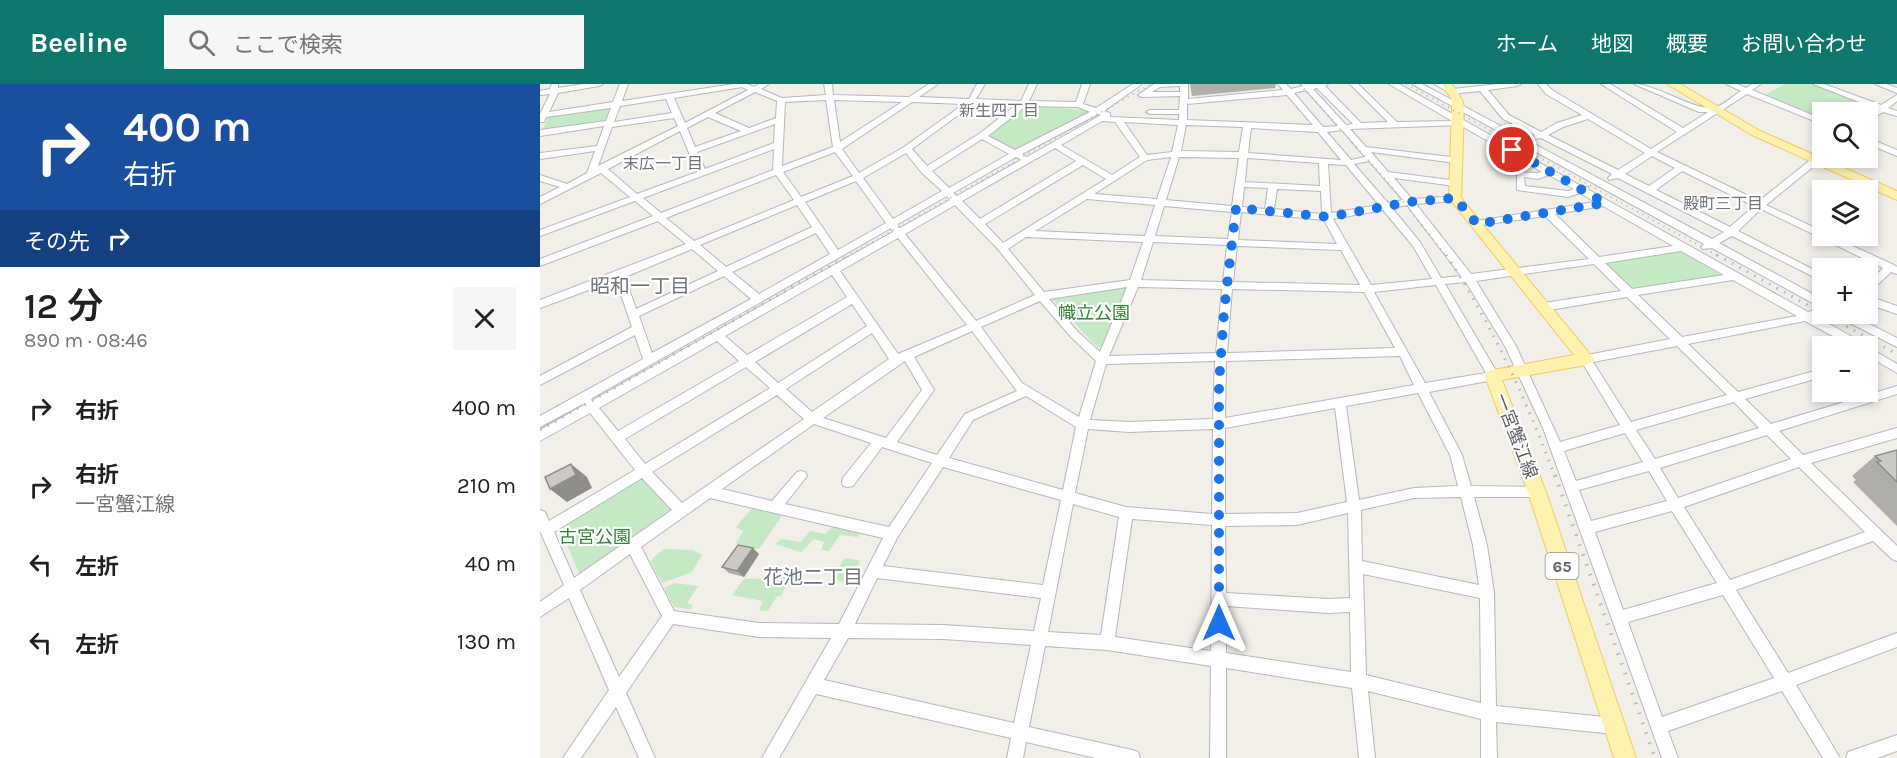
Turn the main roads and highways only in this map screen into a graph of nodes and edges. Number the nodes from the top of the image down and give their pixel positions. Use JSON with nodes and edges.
{"nodes":[{"id":1,"x":1672,"y":84,"type":"edge"},
{"id":2,"x":1450,"y":88,"type":"edge"},
{"id":3,"x":1812,"y":155,"type":"edge"},
{"id":4,"x":1840,"y":168,"type":"edge"},
{"id":5,"x":1897,"y":196,"type":"edge"},
{"id":6,"x":1624,"y":758,"type":"edge"}],
"edges":[{"from":1,"to":3,"type":"main road"},
{"from":2,"to":6,"type":"main road","name":"一宮蟹江線","number":"65"},
{"from":4,"to":5,"type":"main road"}]}
